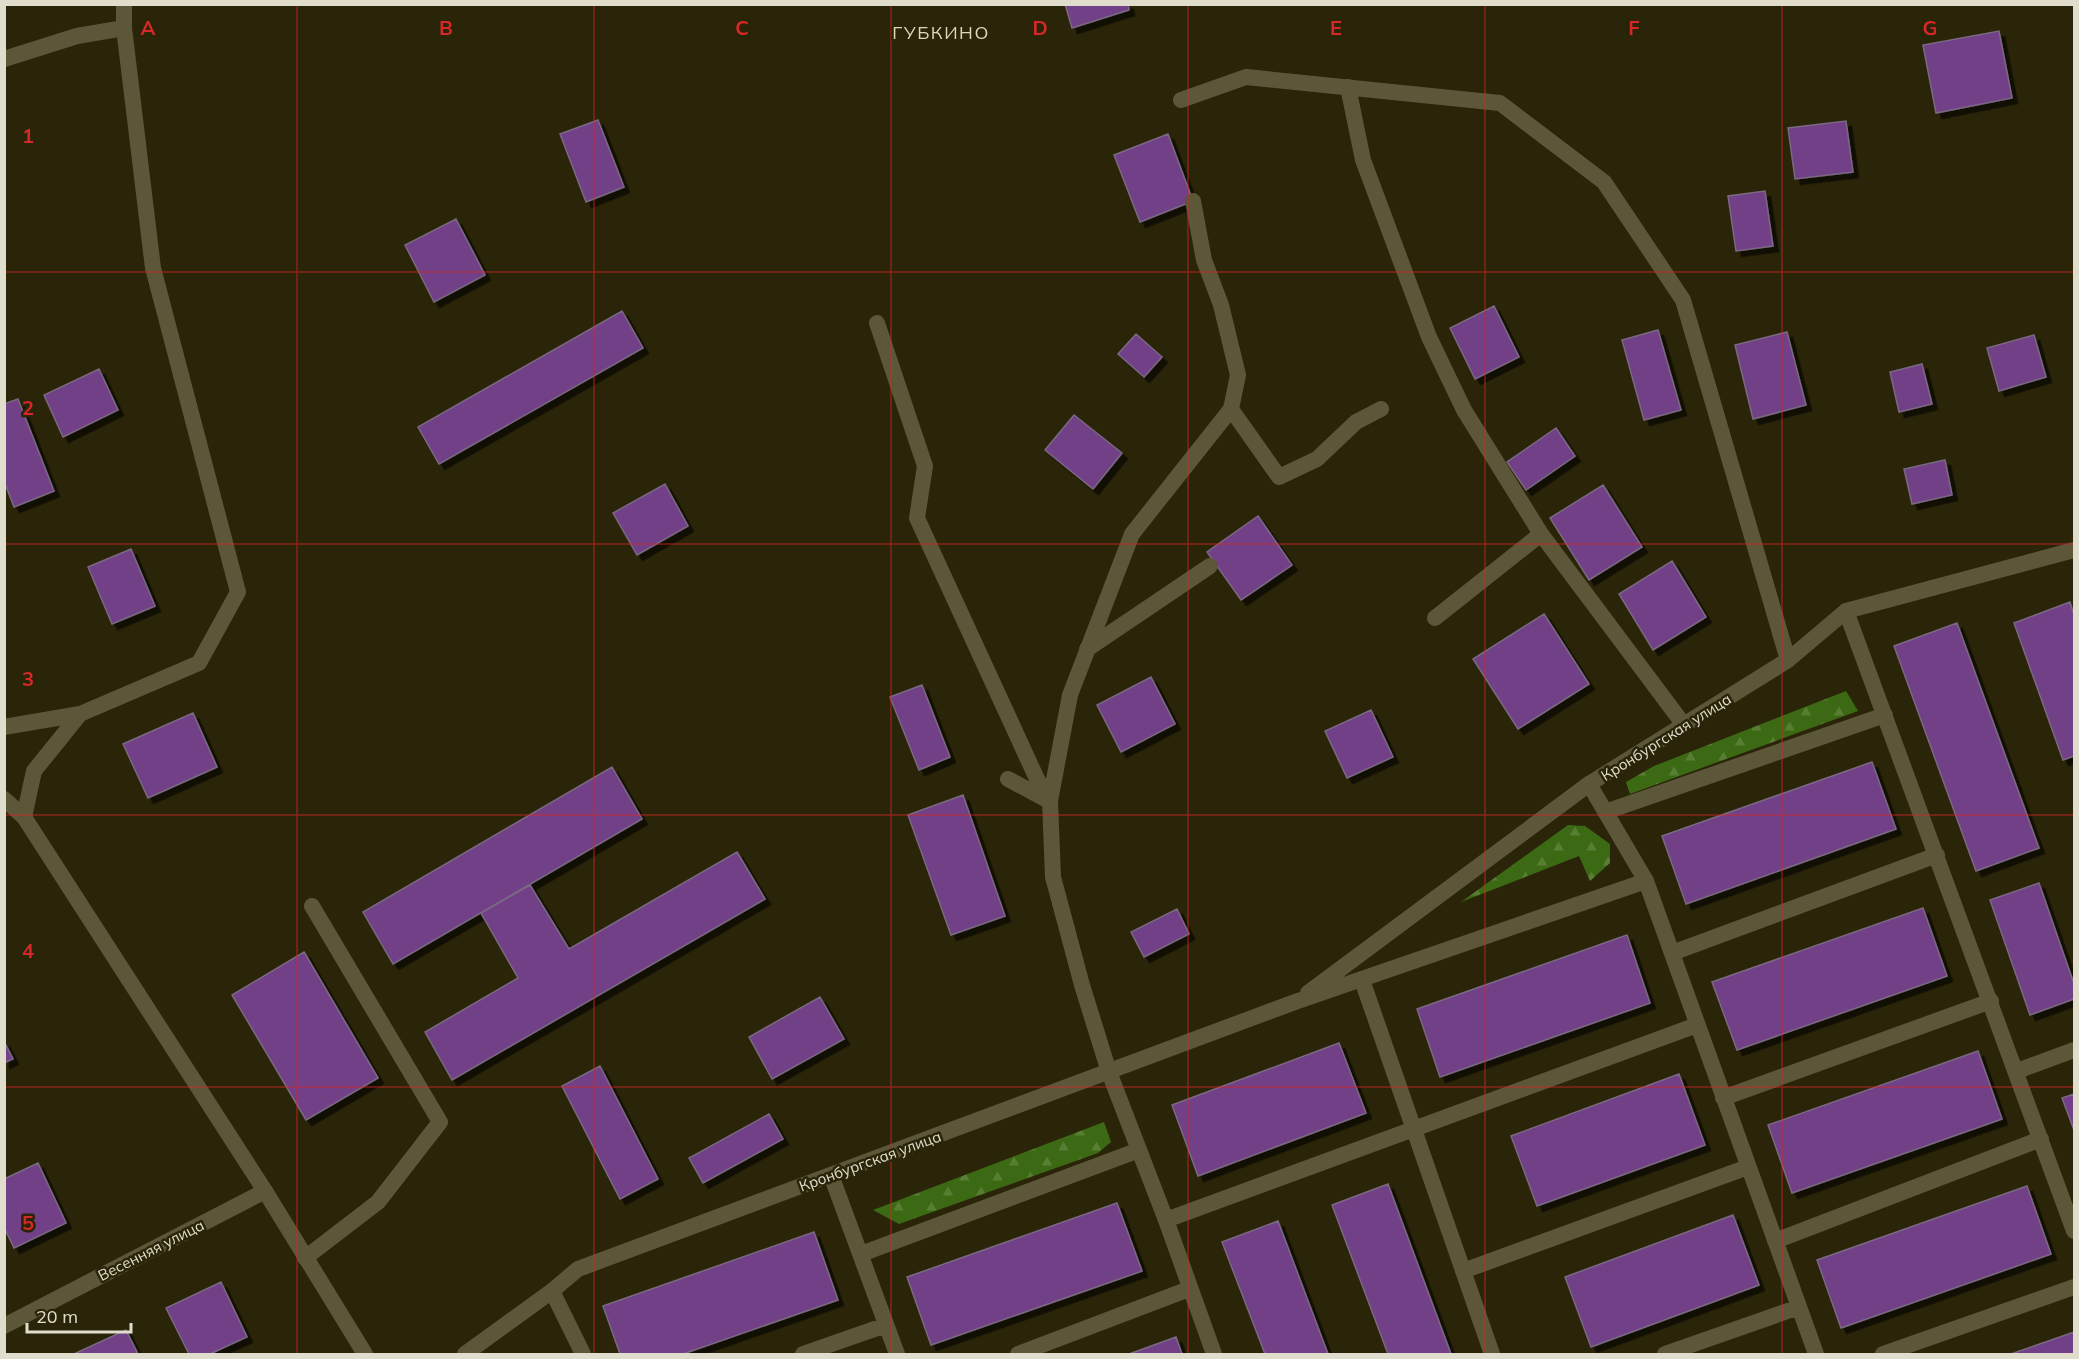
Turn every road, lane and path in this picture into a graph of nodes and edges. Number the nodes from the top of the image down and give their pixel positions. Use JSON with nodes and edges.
{"nodes":[{"id":1,"x":124,"y":4,"type":"edge"},
{"id":2,"x":124,"y":28,"type":"junction"},
{"id":3,"x":4,"y":59,"type":"edge"},
{"id":4,"x":1348,"y":87,"type":"junction"},
{"id":5,"x":1181,"y":100,"type":"dead end"},
{"id":6,"x":1193,"y":201,"type":"dead end"},
{"id":7,"x":877,"y":324,"type":"dead end"},
{"id":8,"x":1231,"y":409,"type":"junction"},
{"id":9,"x":1381,"y":410,"type":"dead end"},
{"id":10,"x":1540,"y":534,"type":"junction"},
{"id":11,"x":2074,"y":550,"type":"edge"},
{"id":12,"x":1210,"y":566,"type":"dead end"},
{"id":13,"x":1846,"y":611,"type":"junction"},
{"id":14,"x":1435,"y":618,"type":"dead end"},
{"id":15,"x":1087,"y":649,"type":"junction"},
{"id":16,"x":1788,"y":660,"type":"junction"},
{"id":17,"x":80,"y":714,"type":"junction"},
{"id":18,"x":1885,"y":715,"type":"junction"},
{"id":19,"x":1684,"y":726,"type":"junction"},
{"id":20,"x":4,"y":727,"type":"edge"},
{"id":21,"x":1008,"y":779,"type":"dead end"},
{"id":22,"x":1589,"y":784,"type":"junction"},
{"id":23,"x":4,"y":799,"type":"edge"},
{"id":24,"x":1050,"y":801,"type":"junction"},
{"id":25,"x":1605,"y":812,"type":"junction"},
{"id":26,"x":24,"y":817,"type":"junction"},
{"id":27,"x":1937,"y":855,"type":"junction"},
{"id":28,"x":1646,"y":881,"type":"junction"},
{"id":29,"x":312,"y":906,"type":"dead end"},
{"id":30,"x":1672,"y":953,"type":"junction"},
{"id":31,"x":1362,"y":980,"type":"junction"},
{"id":32,"x":1991,"y":1001,"type":"junction"},
{"id":33,"x":1295,"y":1002,"type":"junction"},
{"id":34,"x":1697,"y":1025,"type":"junction"},
{"id":35,"x":2074,"y":1050,"type":"edge"},
{"id":36,"x":2017,"y":1071,"type":"junction"},
{"id":37,"x":1109,"y":1072,"type":"junction"},
{"id":38,"x":1723,"y":1098,"type":"junction"},
{"id":39,"x":1413,"y":1130,"type":"junction"},
{"id":40,"x":2041,"y":1139,"type":"junction"},
{"id":41,"x":1139,"y":1150,"type":"junction"},
{"id":42,"x":1749,"y":1167,"type":"junction"},
{"id":43,"x":831,"y":1175,"type":"junction"},
{"id":44,"x":265,"y":1191,"type":"junction"},
{"id":45,"x":1166,"y":1220,"type":"junction"},
{"id":46,"x":2074,"y":1231,"type":"edge"},
{"id":47,"x":1775,"y":1241,"type":"junction"},
{"id":48,"x":861,"y":1254,"type":"junction"},
{"id":49,"x":304,"y":1258,"type":"junction"},
{"id":50,"x":1463,"y":1271,"type":"junction"},
{"id":51,"x":2074,"y":1287,"type":"edge"},
{"id":52,"x":1189,"y":1289,"type":"junction"},
{"id":53,"x":552,"y":1291,"type":"junction"},
{"id":54,"x":1799,"y":1307,"type":"junction"},
{"id":55,"x":886,"y":1324,"type":"junction"},
{"id":56,"x":4,"y":1326,"type":"edge"},
{"id":57,"x":365,"y":1354,"type":"edge"},
{"id":58,"x":465,"y":1354,"type":"edge"},
{"id":59,"x":582,"y":1354,"type":"edge"},
{"id":60,"x":803,"y":1354,"type":"edge"},
{"id":61,"x":897,"y":1354,"type":"edge"},
{"id":62,"x":1018,"y":1354,"type":"edge"},
{"id":63,"x":1214,"y":1354,"type":"edge"},
{"id":64,"x":1492,"y":1354,"type":"edge"},
{"id":65,"x":1665,"y":1354,"type":"edge"},
{"id":66,"x":1816,"y":1354,"type":"edge"},
{"id":67,"x":1883,"y":1354,"type":"edge"}],
"edges":[{"from":1,"to":2,"type":"street"},
{"from":2,"to":3,"type":"street"},
{"from":2,"to":17,"type":"street"},
{"from":4,"to":5,"type":"street"},
{"from":4,"to":10,"type":"street"},
{"from":4,"to":16,"type":"street"},
{"from":6,"to":8,"type":"street"},
{"from":7,"to":24,"type":"street"},
{"from":8,"to":9,"type":"street"},
{"from":8,"to":15,"type":"street"},
{"from":10,"to":14,"type":"street"},
{"from":10,"to":19,"type":"street"},
{"from":11,"to":13,"type":"street","name":"Кронбургская улица"},
{"from":12,"to":15,"type":"street"},
{"from":13,"to":16,"type":"street","name":"Кронбургская улица"},
{"from":13,"to":18,"type":"street"},
{"from":15,"to":24,"type":"street"},
{"from":16,"to":19,"type":"street","name":"Кронбургская улица"},
{"from":17,"to":20,"type":"street"},
{"from":17,"to":26,"type":"street"},
{"from":18,"to":25,"type":"street"},
{"from":18,"to":27,"type":"street"},
{"from":19,"to":22,"type":"street","name":"Кронбургская улица"},
{"from":21,"to":24,"type":"street"},
{"from":22,"to":25,"type":"street"},
{"from":22,"to":33,"type":"street","name":"Кронбургская улица"},
{"from":23,"to":26,"type":"street"},
{"from":24,"to":37,"type":"street"},
{"from":25,"to":28,"type":"street"},
{"from":26,"to":44,"type":"street"},
{"from":27,"to":30,"type":"street"},
{"from":27,"to":32,"type":"street"},
{"from":28,"to":30,"type":"street"},
{"from":28,"to":31,"type":"street","name":"Кронбургская улица"},
{"from":29,"to":49,"type":"street"},
{"from":30,"to":34,"type":"street"},
{"from":31,"to":33,"type":"street","name":"Кронбургская улица"},
{"from":31,"to":39,"type":"street"},
{"from":32,"to":36,"type":"street"},
{"from":32,"to":38,"type":"street"},
{"from":33,"to":37,"type":"street","name":"Кронбургская улица"},
{"from":34,"to":38,"type":"street"},
{"from":34,"to":39,"type":"street"},
{"from":35,"to":36,"type":"street"},
{"from":36,"to":40,"type":"street"},
{"from":37,"to":41,"type":"street"},
{"from":37,"to":43,"type":"street","name":"Кронбургская улица"},
{"from":38,"to":42,"type":"street"},
{"from":39,"to":45,"type":"street"},
{"from":39,"to":50,"type":"street"},
{"from":40,"to":46,"type":"street"},
{"from":40,"to":47,"type":"street"},
{"from":41,"to":45,"type":"street"},
{"from":41,"to":48,"type":"street"},
{"from":42,"to":47,"type":"street"},
{"from":42,"to":50,"type":"street"},
{"from":43,"to":48,"type":"street"},
{"from":43,"to":53,"type":"street","name":"Кронбургская улица"},
{"from":44,"to":49,"type":"street"},
{"from":44,"to":56,"type":"street","name":"Весенняя улица"},
{"from":45,"to":52,"type":"street"},
{"from":47,"to":54,"type":"street"},
{"from":48,"to":55,"type":"street"},
{"from":49,"to":57,"type":"street"},
{"from":50,"to":64,"type":"street"},
{"from":51,"to":67,"type":"street"},
{"from":52,"to":62,"type":"street"},
{"from":52,"to":63,"type":"street"},
{"from":53,"to":58,"type":"street","name":"Кронбургская улица"},
{"from":53,"to":59,"type":"street"},
{"from":54,"to":65,"type":"street"},
{"from":54,"to":66,"type":"street"},
{"from":55,"to":60,"type":"street"},
{"from":55,"to":61,"type":"street"}]}
